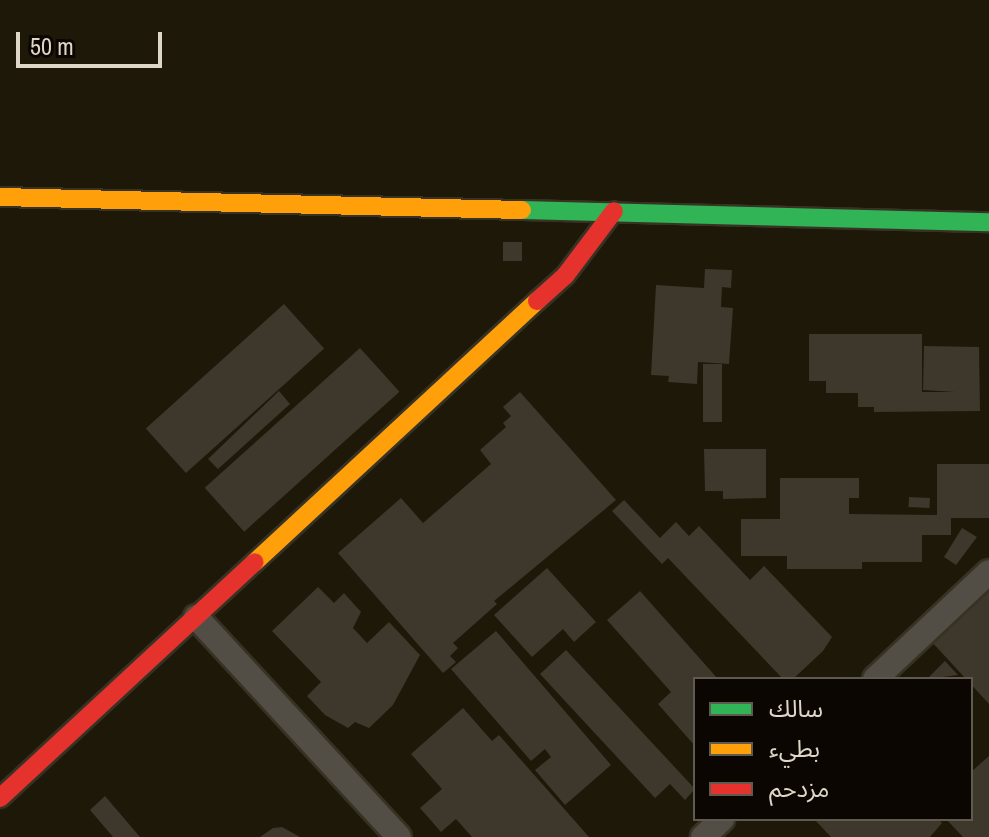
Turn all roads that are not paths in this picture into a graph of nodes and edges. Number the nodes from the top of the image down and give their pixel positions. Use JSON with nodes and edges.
{"nodes":[{"id":1,"x":0,"y":197,"type":"edge"},
{"id":2,"x":614,"y":211,"type":"junction"},
{"id":3,"x":989,"y":222,"type":"edge"},
{"id":4,"x":989,"y":572,"type":"edge"},
{"id":5,"x":196,"y":617,"type":"junction"},
{"id":6,"x":877,"y":677,"type":"edge"},
{"id":7,"x":0,"y":798,"type":"edge"},
{"id":8,"x":720,"y":821,"type":"edge"},
{"id":9,"x":399,"y":837,"type":"edge"},
{"id":10,"x":703,"y":837,"type":"edge"}],
"edges":[{"from":1,"to":2,"type":"main road"},
{"from":2,"to":3,"type":"main road"},
{"from":2,"to":5,"type":"main road"},
{"from":4,"to":6,"type":"street"},
{"from":5,"to":7,"type":"main road"},
{"from":5,"to":9,"type":"street"},
{"from":8,"to":10,"type":"street"}]}
